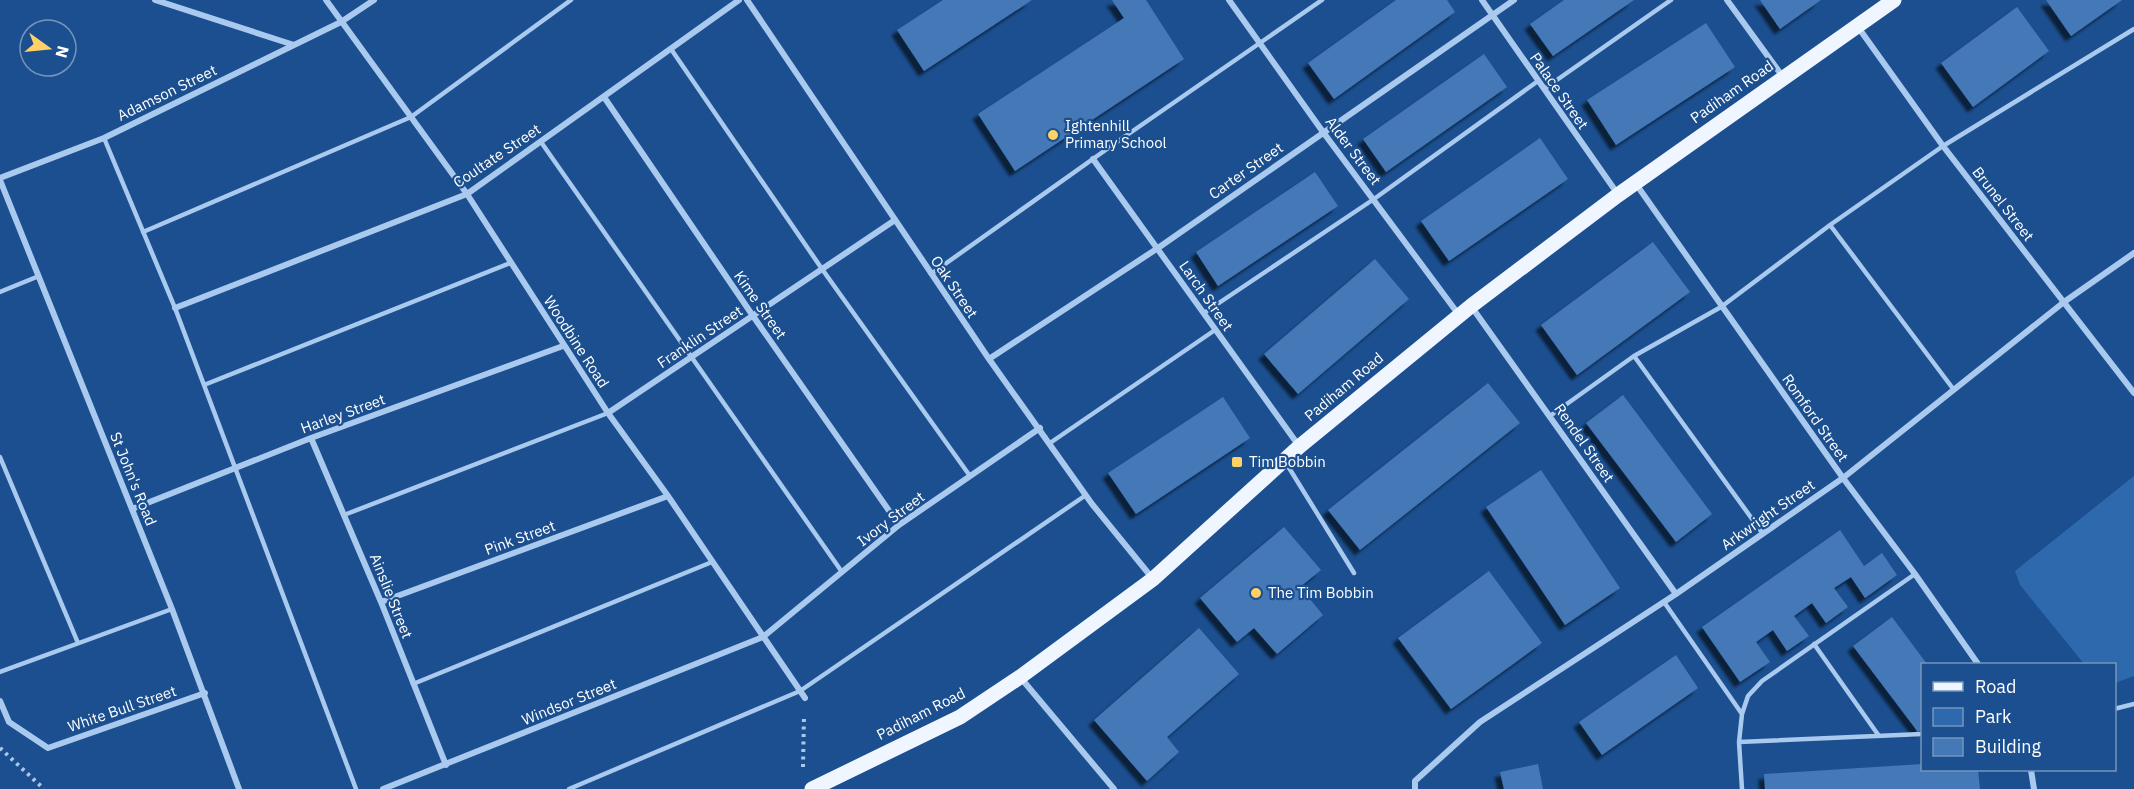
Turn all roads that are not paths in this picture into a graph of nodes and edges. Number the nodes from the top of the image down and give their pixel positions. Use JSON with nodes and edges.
{"nodes":[{"id":1,"x":155,"y":0,"type":"edge"},
{"id":2,"x":326,"y":0,"type":"edge"},
{"id":3,"x":374,"y":0,"type":"edge"},
{"id":4,"x":571,"y":0,"type":"edge"},
{"id":5,"x":739,"y":0,"type":"edge"},
{"id":6,"x":747,"y":0,"type":"edge"},
{"id":7,"x":1229,"y":0,"type":"edge"},
{"id":8,"x":1322,"y":0,"type":"edge"},
{"id":9,"x":1482,"y":0,"type":"edge"},
{"id":10,"x":1514,"y":0,"type":"edge"},
{"id":11,"x":1671,"y":0,"type":"edge"},
{"id":12,"x":1727,"y":0,"type":"edge"},
{"id":13,"x":1894,"y":0,"type":"edge"},
{"id":14,"x":1492,"y":15,"type":"junction"},
{"id":15,"x":341,"y":22,"type":"junction"},
{"id":16,"x":1857,"y":26,"type":"junction"},
{"id":17,"x":2134,"y":29,"type":"edge"},
{"id":18,"x":1259,"y":42,"type":"junction"},
{"id":19,"x":295,"y":45,"type":"junction"},
{"id":20,"x":671,"y":49,"type":"junction"},
{"id":21,"x":1784,"y":77,"type":"junction"},
{"id":22,"x":1538,"y":81,"type":"junction"},
{"id":23,"x":1544,"y":89,"type":"junction"},
{"id":24,"x":604,"y":97,"type":"junction"},
{"id":25,"x":411,"y":117,"type":"junction"},
{"id":26,"x":1323,"y":132,"type":"junction"},
{"id":27,"x":104,"y":138,"type":"junction"},
{"id":28,"x":541,"y":142,"type":"junction"},
{"id":29,"x":1943,"y":146,"type":"junction"},
{"id":30,"x":1093,"y":159,"type":"junction"},
{"id":31,"x":0,"y":179,"type":"edge"},
{"id":32,"x":1635,"y":183,"type":"junction"},
{"id":33,"x":467,"y":194,"type":"junction"},
{"id":34,"x":1618,"y":195,"type":"junction"},
{"id":35,"x":1374,"y":199,"type":"junction"},
{"id":36,"x":895,"y":220,"type":"junction"},
{"id":37,"x":1830,"y":225,"type":"junction"},
{"id":38,"x":143,"y":232,"type":"junction"},
{"id":39,"x":1158,"y":248,"type":"junction"},
{"id":40,"x":2134,"y":253,"type":"edge"},
{"id":41,"x":510,"y":263,"type":"junction"},
{"id":42,"x":822,"y":269,"type":"junction"},
{"id":43,"x":931,"y":274,"type":"junction"},
{"id":44,"x":39,"y":276,"type":"junction"},
{"id":45,"x":0,"y":292,"type":"edge"},
{"id":46,"x":2064,"y":302,"type":"junction"},
{"id":47,"x":1721,"y":307,"type":"junction"},
{"id":48,"x":175,"y":308,"type":"junction"},
{"id":49,"x":1465,"y":310,"type":"junction"},
{"id":50,"x":1204,"y":313,"type":"junction"},
{"id":51,"x":753,"y":316,"type":"junction"},
{"id":52,"x":1215,"y":330,"type":"junction"},
{"id":53,"x":563,"y":345,"type":"junction"},
{"id":54,"x":1634,"y":356,"type":"junction"},
{"id":55,"x":691,"y":357,"type":"junction"},
{"id":56,"x":989,"y":359,"type":"junction"},
{"id":57,"x":204,"y":385,"type":"junction"},
{"id":58,"x":1954,"y":390,"type":"junction"},
{"id":59,"x":2134,"y":393,"type":"edge"},
{"id":60,"x":608,"y":413,"type":"junction"},
{"id":61,"x":1550,"y":416,"type":"junction"},
{"id":62,"x":1040,"y":428,"type":"junction"},
{"id":63,"x":311,"y":438,"type":"junction"},
{"id":64,"x":1050,"y":443,"type":"junction"},
{"id":65,"x":1300,"y":446,"type":"junction"},
{"id":66,"x":0,"y":457,"type":"edge"},
{"id":67,"x":1284,"y":460,"type":"junction"},
{"id":68,"x":235,"y":468,"type":"junction"},
{"id":69,"x":970,"y":476,"type":"junction"},
{"id":70,"x":1842,"y":478,"type":"junction"},
{"id":71,"x":1086,"y":495,"type":"junction"},
{"id":72,"x":668,"y":496,"type":"junction"},
{"id":73,"x":132,"y":509,"type":"junction"},
{"id":74,"x":344,"y":515,"type":"junction"},
{"id":75,"x":899,"y":525,"type":"junction"},
{"id":76,"x":1763,"y":534,"type":"junction"},
{"id":77,"x":712,"y":562,"type":"junction"},
{"id":78,"x":842,"y":573,"type":"junction"},
{"id":79,"x":1354,"y":573,"type":"dead end"},
{"id":80,"x":1915,"y":574,"type":"junction"},
{"id":81,"x":1153,"y":579,"type":"junction"},
{"id":82,"x":1676,"y":594,"type":"junction"},
{"id":83,"x":381,"y":602,"type":"junction"},
{"id":84,"x":1664,"y":602,"type":"junction"},
{"id":85,"x":172,"y":609,"type":"junction"},
{"id":86,"x":763,"y":636,"type":"junction"},
{"id":87,"x":78,"y":643,"type":"junction"},
{"id":88,"x":1814,"y":644,"type":"junction"},
{"id":89,"x":1977,"y":663,"type":"edge"},
{"id":90,"x":0,"y":672,"type":"edge"},
{"id":91,"x":1020,"y":677,"type":"junction"},
{"id":92,"x":413,"y":684,"type":"junction"},
{"id":93,"x":800,"y":691,"type":"junction"},
{"id":94,"x":205,"y":693,"type":"junction"},
{"id":95,"x":805,"y":698,"type":"road end"},
{"id":96,"x":0,"y":701,"type":"edge"},
{"id":97,"x":2134,"y":704,"type":"edge"},
{"id":98,"x":2116,"y":709,"type":"edge"},
{"id":99,"x":1742,"y":714,"type":"junction"},
{"id":100,"x":1921,"y":734,"type":"edge"},
{"id":101,"x":1879,"y":736,"type":"junction"},
{"id":102,"x":1739,"y":742,"type":"junction"},
{"id":103,"x":446,"y":765,"type":"junction"},
{"id":104,"x":2031,"y":771,"type":"edge"},
{"id":105,"x":808,"y":783,"type":"edge"},
{"id":106,"x":239,"y":789,"type":"edge"},
{"id":107,"x":356,"y":789,"type":"edge"},
{"id":108,"x":383,"y":789,"type":"edge"},
{"id":109,"x":569,"y":789,"type":"edge"},
{"id":110,"x":1114,"y":789,"type":"edge"},
{"id":111,"x":1415,"y":789,"type":"edge"},
{"id":112,"x":1742,"y":789,"type":"edge"},
{"id":113,"x":2034,"y":789,"type":"edge"}],
"edges":[{"from":1,"to":19,"type":"street"},
{"from":2,"to":15,"type":"street","name":"Woodbine Road"},
{"from":3,"to":15,"type":"street","name":"Adamson Street"},
{"from":4,"to":25,"type":"lane"},
{"from":5,"to":20,"type":"street","name":"Coultate Street"},
{"from":6,"to":36,"type":"street","name":"Oak Street"},
{"from":7,"to":18,"type":"street","name":"Alder Street"},
{"from":8,"to":18,"type":"lane"},
{"from":9,"to":14,"type":"street","name":"Palace Street"},
{"from":10,"to":14,"type":"street","name":"Carter Street"},
{"from":11,"to":23,"type":"lane"},
{"from":12,"to":21,"type":"street"},
{"from":13,"to":16,"type":"main road","name":"Padiham Road"},
{"from":14,"to":22,"type":"street","name":"Palace Street"},
{"from":14,"to":26,"type":"street","name":"Carter Street"},
{"from":15,"to":19,"type":"street","name":"Adamson Street"},
{"from":15,"to":25,"type":"street","name":"Woodbine Road"},
{"from":16,"to":21,"type":"main road","name":"Padiham Road"},
{"from":16,"to":29,"type":"street","name":"Brunel Street"},
{"from":17,"to":29,"type":"lane"},
{"from":18,"to":26,"type":"street","name":"Alder Street"},
{"from":18,"to":30,"type":"lane"},
{"from":19,"to":27,"type":"street","name":"Adamson Street"},
{"from":20,"to":24,"type":"street","name":"Coultate Street"},
{"from":20,"to":42,"type":"lane"},
{"from":21,"to":32,"type":"main road","name":"Padiham Road"},
{"from":22,"to":23,"type":"street","name":"Palace Street"},
{"from":22,"to":35,"type":"lane"},
{"from":23,"to":34,"type":"street","name":"Palace Street"},
{"from":24,"to":28,"type":"street","name":"Coultate Street"},
{"from":24,"to":51,"type":"street","name":"Kime Street"},
{"from":25,"to":33,"type":"street","name":"Woodbine Road"},
{"from":25,"to":38,"type":"lane"},
{"from":26,"to":35,"type":"street","name":"Alder Street"},
{"from":26,"to":39,"type":"street","name":"Carter Street"},
{"from":27,"to":31,"type":"street","name":"Adamson Street"},
{"from":27,"to":38,"type":"lane"},
{"from":28,"to":33,"type":"street","name":"Coultate Street"},
{"from":28,"to":55,"type":"lane"},
{"from":29,"to":37,"type":"lane"},
{"from":29,"to":46,"type":"street","name":"Brunel Street"},
{"from":30,"to":39,"type":"street","name":"Larch Street"},
{"from":30,"to":43,"type":"lane"},
{"from":31,"to":44,"type":"street","name":"St John's Road"},
{"from":32,"to":34,"type":"main road","name":"Padiham Road"},
{"from":32,"to":47,"type":"street","name":"Romford Street"},
{"from":33,"to":41,"type":"street","name":"Woodbine Road"},
{"from":33,"to":48,"type":"street","name":"Coultate Street"},
{"from":34,"to":49,"type":"main road","name":"Padiham Road"},
{"from":35,"to":49,"type":"street","name":"Alder Street"},
{"from":35,"to":50,"type":"lane"},
{"from":36,"to":42,"type":"street","name":"Franklin Street"},
{"from":36,"to":43,"type":"street","name":"Oak Street"},
{"from":37,"to":47,"type":"lane"},
{"from":37,"to":58,"type":"lane"},
{"from":38,"to":48,"type":"lane"},
{"from":39,"to":50,"type":"street","name":"Larch Street"},
{"from":39,"to":56,"type":"street","name":"Carter Street"},
{"from":40,"to":46,"type":"street","name":"Arkwright Street"},
{"from":41,"to":53,"type":"street","name":"Woodbine Road"},
{"from":41,"to":57,"type":"lane"},
{"from":42,"to":51,"type":"street","name":"Franklin Street"},
{"from":42,"to":69,"type":"lane"},
{"from":43,"to":56,"type":"street","name":"Oak Street"},
{"from":44,"to":45,"type":"lane"},
{"from":44,"to":73,"type":"street","name":"St John's Road"},
{"from":46,"to":58,"type":"street","name":"Arkwright Street"},
{"from":46,"to":59,"type":"street","name":"Brunel Street"},
{"from":47,"to":54,"type":"lane"},
{"from":47,"to":70,"type":"street","name":"Romford Street"},
{"from":48,"to":57,"type":"lane"},
{"from":49,"to":61,"type":"street","name":"Rendel Street"},
{"from":49,"to":65,"type":"main road","name":"Padiham Road"},
{"from":50,"to":52,"type":"street","name":"Larch Street"},
{"from":51,"to":55,"type":"street","name":"Franklin Street"},
{"from":51,"to":75,"type":"street","name":"Kime Street"},
{"from":52,"to":64,"type":"lane"},
{"from":52,"to":65,"type":"street","name":"Larch Street"},
{"from":53,"to":60,"type":"street","name":"Woodbine Road"},
{"from":53,"to":63,"type":"street","name":"Harley Street"},
{"from":54,"to":61,"type":"lane"},
{"from":54,"to":76,"type":"lane"},
{"from":55,"to":60,"type":"street","name":"Franklin Street"},
{"from":55,"to":78,"type":"lane"},
{"from":56,"to":62,"type":"street","name":"Oak Street"},
{"from":57,"to":68,"type":"lane"},
{"from":58,"to":70,"type":"street","name":"Arkwright Street"},
{"from":60,"to":72,"type":"street","name":"Woodbine Road"},
{"from":60,"to":74,"type":"lane"},
{"from":61,"to":82,"type":"street","name":"Rendel Street"},
{"from":62,"to":64,"type":"street","name":"Oak Street"},
{"from":62,"to":69,"type":"street","name":"Ivory Street"},
{"from":63,"to":68,"type":"street","name":"Harley Street"},
{"from":63,"to":74,"type":"street","name":"Ainslie Street"},
{"from":64,"to":71,"type":"street","name":"Oak Street"},
{"from":65,"to":67,"type":"main road","name":"Padiham Road"},
{"from":66,"to":87,"type":"lane"},
{"from":67,"to":79,"type":"lane"},
{"from":67,"to":81,"type":"main road","name":"Padiham Road"},
{"from":68,"to":73,"type":"street","name":"Harley Street"},
{"from":68,"to":107,"type":"lane"},
{"from":69,"to":75,"type":"street","name":"Ivory Street"},
{"from":70,"to":76,"type":"street","name":"Arkwright Street"},
{"from":70,"to":80,"type":"street","name":"Romford Street"},
{"from":71,"to":81,"type":"street","name":"Oak Street"},
{"from":71,"to":93,"type":"lane"},
{"from":72,"to":77,"type":"street","name":"Woodbine Road"},
{"from":72,"to":83,"type":"street","name":"Pink Street"},
{"from":73,"to":85,"type":"street","name":"St John's Road"},
{"from":74,"to":83,"type":"street","name":"Ainslie Street"},
{"from":75,"to":78,"type":"street","name":"Ivory Street"},
{"from":76,"to":82,"type":"street","name":"Arkwright Street"},
{"from":77,"to":86,"type":"street","name":"Woodbine Road"},
{"from":77,"to":92,"type":"lane"},
{"from":78,"to":86,"type":"street","name":"Ivory Street"},
{"from":80,"to":88,"type":"lane"},
{"from":80,"to":89,"type":"street","name":"Romford Street"},
{"from":81,"to":91,"type":"main road","name":"Padiham Road"},
{"from":82,"to":84,"type":"street","name":"Arkwright Street"},
{"from":83,"to":92,"type":"street","name":"Ainslie Street"},
{"from":84,"to":99,"type":"lane"},
{"from":84,"to":111,"type":"street","name":"Arkwright Street"},
{"from":85,"to":87,"type":"lane"},
{"from":85,"to":94,"type":"street","name":"St John's Road"},
{"from":86,"to":93,"type":"street","name":"Woodbine Road"},
{"from":86,"to":103,"type":"street","name":"Windsor Street"},
{"from":87,"to":90,"type":"lane"},
{"from":88,"to":99,"type":"lane"},
{"from":88,"to":101,"type":"lane"},
{"from":91,"to":105,"type":"main road","name":"Padiham Road"},
{"from":91,"to":110,"type":"street"},
{"from":92,"to":103,"type":"street","name":"Ainslie Street"},
{"from":93,"to":95,"type":"street","name":"Woodbine Road"},
{"from":93,"to":109,"type":"lane"},
{"from":94,"to":96,"type":"street","name":"White Bull Street"},
{"from":94,"to":106,"type":"street","name":"St John's Road"},
{"from":97,"to":98,"type":"lane"},
{"from":99,"to":102,"type":"lane"},
{"from":100,"to":101,"type":"lane"},
{"from":101,"to":102,"type":"lane"},
{"from":102,"to":112,"type":"lane"},
{"from":103,"to":108,"type":"street","name":"Windsor Street"},
{"from":104,"to":113,"type":"street"}]}
